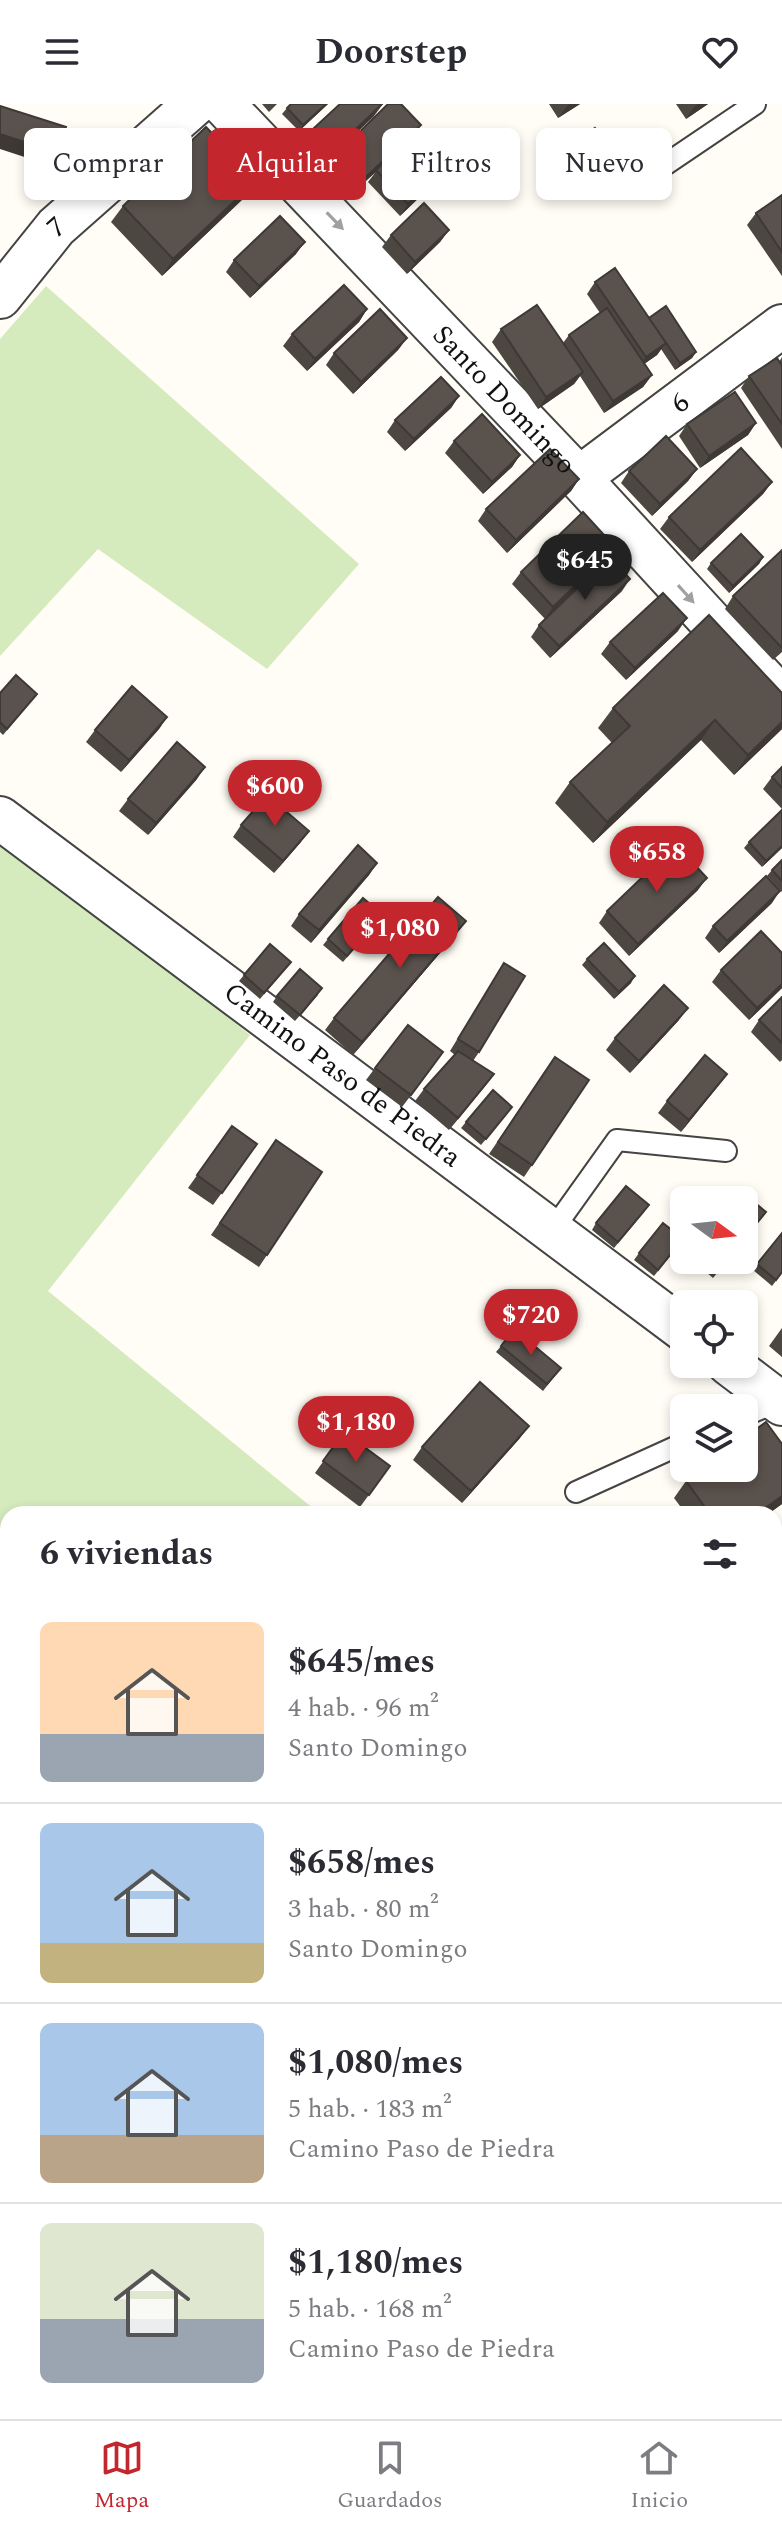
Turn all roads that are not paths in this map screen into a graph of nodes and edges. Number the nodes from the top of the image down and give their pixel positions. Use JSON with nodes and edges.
{"nodes":[{"id":1,"x":195,"y":104,"type":"edge"},
{"id":2,"x":223,"y":104,"type":"edge"},
{"id":3,"x":755,"y":104,"type":"edge"},
{"id":4,"x":672,"y":160,"type":"edge"},
{"id":5,"x":0,"y":297,"type":"edge"},
{"id":6,"x":782,"y":326,"type":"edge"},
{"id":7,"x":579,"y":478,"type":"junction"},
{"id":8,"x":782,"y":699,"type":"edge"},
{"id":9,"x":0,"y":818,"type":"edge"},
{"id":10,"x":726,"y":1151,"type":"dead end"},
{"id":11,"x":552,"y":1231,"type":"junction"},
{"id":12,"x":670,"y":1320,"type":"edge"},
{"id":13,"x":742,"y":1378,"type":"edge"},
{"id":14,"x":768,"y":1407,"type":"edge"},
{"id":15,"x":670,"y":1449,"type":"edge"},
{"id":16,"x":576,"y":1492,"type":"dead end"}],
"edges":[{"from":1,"to":5,"type":"street","name":"7"},
{"from":2,"to":7,"type":"street","name":"Santo Domingo","one_way":true},
{"from":3,"to":4,"type":"lane"},
{"from":6,"to":7,"type":"street","name":"6"},
{"from":7,"to":8,"type":"street","name":"Santo Domingo","one_way":true},
{"from":9,"to":11,"type":"street","name":"Camino Paso de Piedra"},
{"from":10,"to":11,"type":"lane"},
{"from":11,"to":12,"type":"street","name":"Camino Paso de Piedra"},
{"from":13,"to":14,"type":"street"},
{"from":15,"to":16,"type":"lane"}]}
